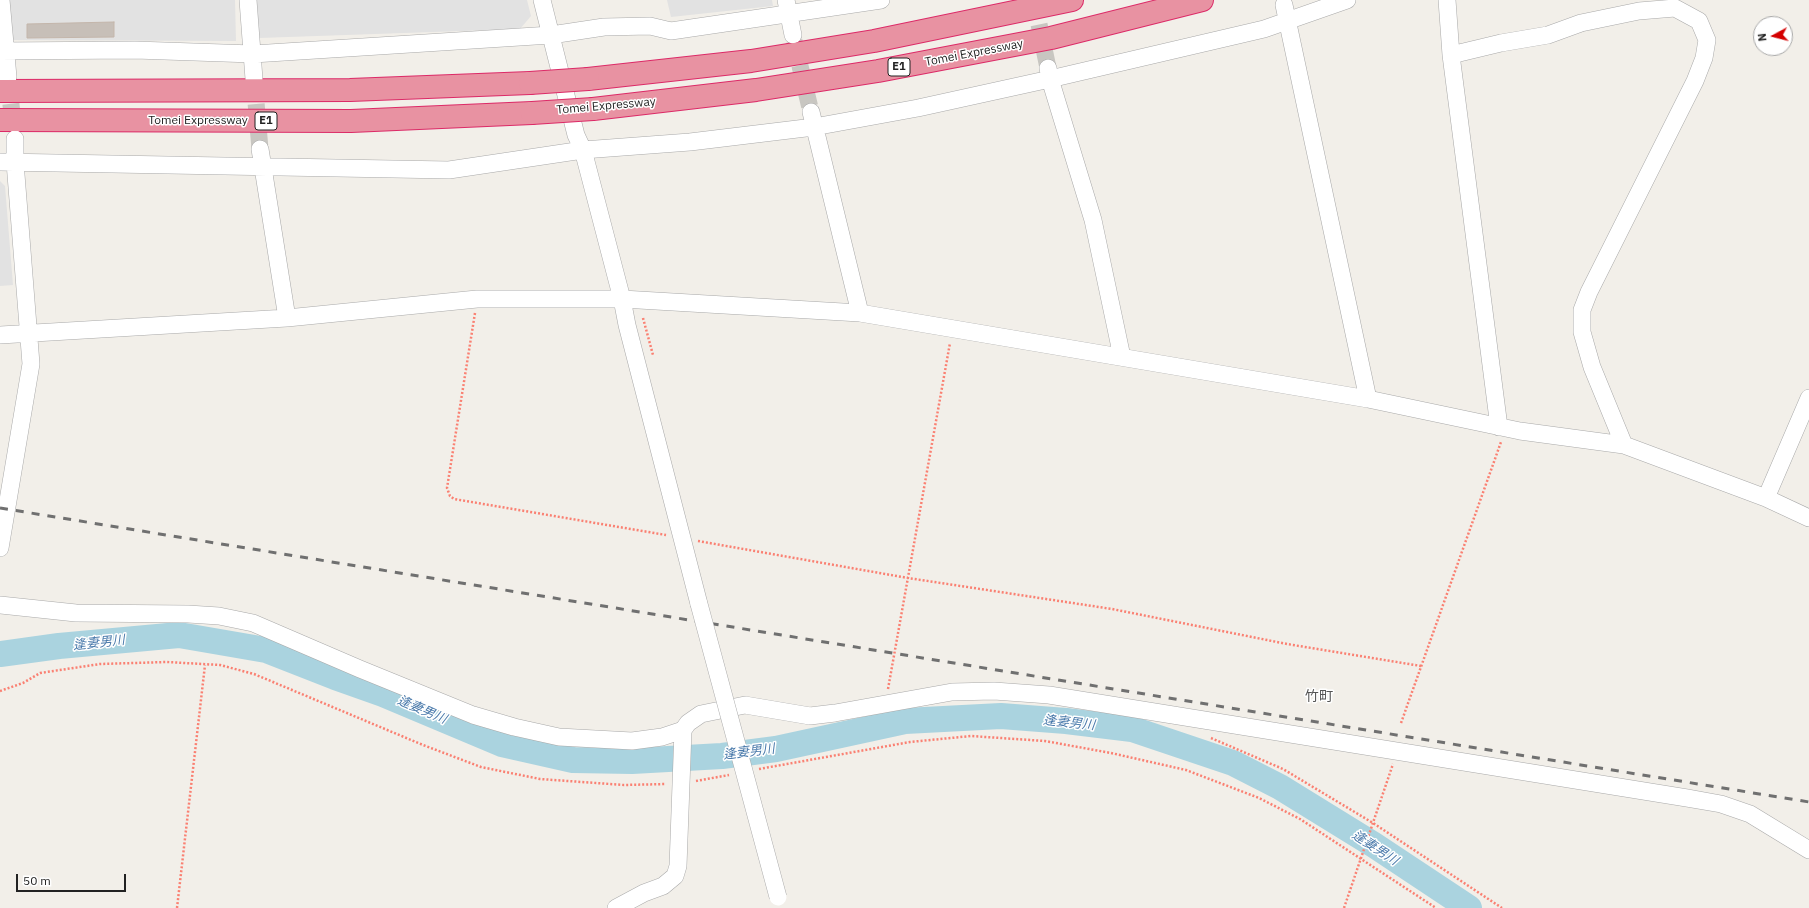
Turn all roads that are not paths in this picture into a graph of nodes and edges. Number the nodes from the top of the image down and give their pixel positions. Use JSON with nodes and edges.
{"nodes":[{"id":1,"x":1,"y":0,"type":"edge"},
{"id":2,"x":248,"y":0,"type":"edge"},
{"id":3,"x":542,"y":0,"type":"edge"},
{"id":4,"x":881,"y":0,"type":"edge"},
{"id":5,"x":1072,"y":0,"type":"edge"},
{"id":6,"x":1202,"y":0,"type":"edge"},
{"id":7,"x":1347,"y":0,"type":"edge"},
{"id":8,"x":1447,"y":0,"type":"edge"},
{"id":9,"x":1284,"y":5,"type":"dead end"},
{"id":10,"x":788,"y":7,"type":"edge"},
{"id":11,"x":1287,"y":22,"type":"junction"},
{"id":12,"x":551,"y":35,"type":"junction"},
{"id":13,"x":793,"y":35,"type":"tunnel mouth"},
{"id":14,"x":3,"y":51,"type":"edge"},
{"id":15,"x":253,"y":54,"type":"junction"},
{"id":16,"x":1451,"y":55,"type":"junction"},
{"id":17,"x":1049,"y":74,"type":"junction"},
{"id":18,"x":254,"y":79,"type":"tunnel mouth"},
{"id":19,"x":4,"y":84,"type":"edge"},
{"id":20,"x":812,"y":119,"type":"junction"},
{"id":21,"x":0,"y":120,"type":"edge"},
{"id":22,"x":15,"y":139,"type":"tunnel mouth"},
{"id":23,"x":260,"y":149,"type":"tunnel mouth"},
{"id":24,"x":583,"y":150,"type":"junction"},
{"id":25,"x":8,"y":162,"type":"edge"},
{"id":26,"x":262,"y":167,"type":"junction"},
{"id":27,"x":622,"y":299,"type":"junction"},
{"id":28,"x":860,"y":313,"type":"junction"},
{"id":29,"x":287,"y":318,"type":"junction"},
{"id":30,"x":29,"y":332,"type":"junction"},
{"id":31,"x":0,"y":335,"type":"edge"},
{"id":32,"x":1122,"y":357,"type":"junction"},
{"id":33,"x":1809,"y":398,"type":"edge"},
{"id":34,"x":1368,"y":399,"type":"junction"},
{"id":35,"x":1508,"y":429,"type":"junction"},
{"id":36,"x":1624,"y":445,"type":"junction"},
{"id":37,"x":1766,"y":498,"type":"junction"},
{"id":38,"x":1809,"y":518,"type":"edge"},
{"id":39,"x":0,"y":548,"type":"edge"},
{"id":40,"x":0,"y":605,"type":"edge"},
{"id":41,"x":683,"y":730,"type":"junction"},
{"id":42,"x":1809,"y":850,"type":"edge"},
{"id":43,"x":780,"y":902,"type":"edge"},
{"id":44,"x":616,"y":908,"type":"edge"}],
"edges":[{"from":1,"to":14,"type":"street"},
{"from":2,"to":15,"type":"street"},
{"from":3,"to":12,"type":"street"},
{"from":4,"to":10,"type":"street"},
{"from":5,"to":19,"type":"highway","bridge":true},
{"from":6,"to":21,"type":"highway","name":"Tomei Expressway","number":"E1","bridge":true},
{"from":7,"to":11,"type":"street"},
{"from":8,"to":16,"type":"street"},
{"from":9,"to":11,"type":"street"},
{"from":10,"to":12,"type":"street"},
{"from":10,"to":13,"type":"street"},
{"from":11,"to":17,"type":"street"},
{"from":11,"to":34,"type":"street"},
{"from":12,"to":15,"type":"street"},
{"from":12,"to":24,"type":"street"},
{"from":14,"to":15,"type":"street"},
{"from":14,"to":19,"type":"street"},
{"from":15,"to":18,"type":"street"},
{"from":16,"to":35,"type":"street"},
{"from":16,"to":36,"type":"street"},
{"from":17,"to":20,"type":"street"},
{"from":17,"to":32,"type":"street"},
{"from":20,"to":24,"type":"street"},
{"from":20,"to":28,"type":"street"},
{"from":22,"to":25,"type":"street"},
{"from":23,"to":26,"type":"street"},
{"from":24,"to":26,"type":"street"},
{"from":24,"to":27,"type":"street"},
{"from":25,"to":26,"type":"street"},
{"from":25,"to":30,"type":"street"},
{"from":26,"to":29,"type":"street"},
{"from":27,"to":28,"type":"street"},
{"from":27,"to":29,"type":"street"},
{"from":27,"to":43,"type":"street","bridge":true},
{"from":28,"to":32,"type":"street"},
{"from":29,"to":30,"type":"street"},
{"from":30,"to":31,"type":"street"},
{"from":30,"to":39,"type":"street"},
{"from":32,"to":34,"type":"street"},
{"from":33,"to":37,"type":"street"},
{"from":34,"to":35,"type":"street"},
{"from":35,"to":36,"type":"street"},
{"from":36,"to":37,"type":"street"},
{"from":37,"to":38,"type":"street"},
{"from":40,"to":41,"type":"street"},
{"from":41,"to":42,"type":"street"},
{"from":41,"to":44,"type":"street"}]}
